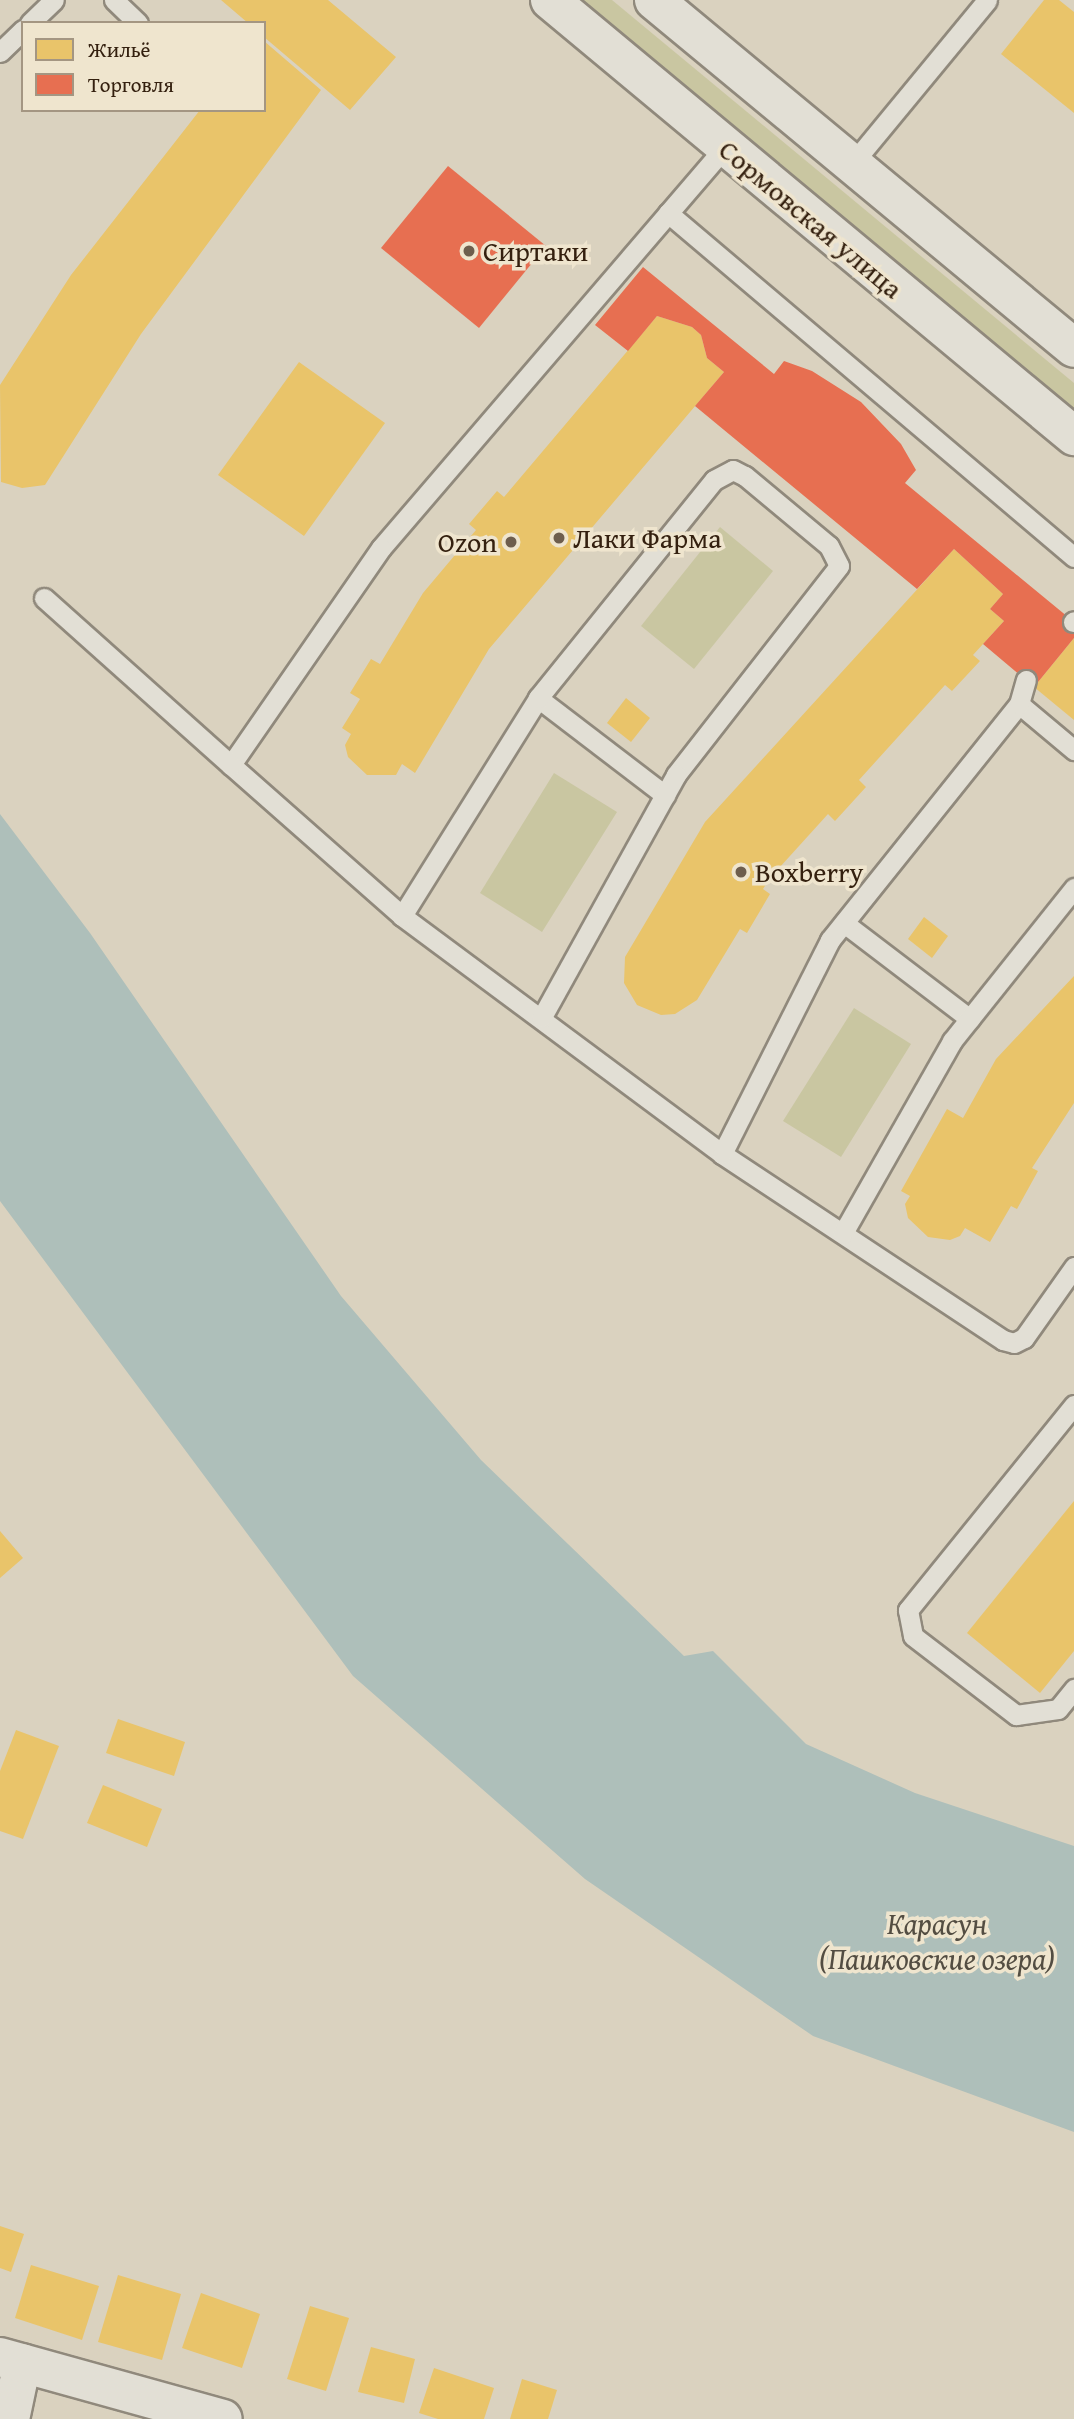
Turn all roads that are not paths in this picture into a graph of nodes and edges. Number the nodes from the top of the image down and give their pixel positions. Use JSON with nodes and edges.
{"nodes":[{"id":1,"x":54,"y":0,"type":"edge"},
{"id":2,"x":114,"y":0,"type":"edge"},
{"id":3,"x":550,"y":0,"type":"edge"},
{"id":4,"x":654,"y":0,"type":"edge"},
{"id":5,"x":987,"y":0,"type":"edge"},
{"id":6,"x":32,"y":21,"type":"edge"},
{"id":7,"x":136,"y":21,"type":"edge"},
{"id":8,"x":21,"y":32,"type":"edge"},
{"id":9,"x":0,"y":52,"type":"edge"},
{"id":10,"x":725,"y":147,"type":"junction"},
{"id":11,"x":852,"y":164,"type":"junction"},
{"id":12,"x":668,"y":214,"type":"junction"},
{"id":13,"x":1074,"y":348,"type":"edge"},
{"id":14,"x":1074,"y":436,"type":"edge"},
{"id":15,"x":1074,"y":556,"type":"edge"},
{"id":16,"x":44,"y":598,"type":"dead end"},
{"id":17,"x":1027,"y":680,"type":"dead end"},
{"id":18,"x":538,"y":698,"type":"junction"},
{"id":19,"x":1019,"y":704,"type":"junction"},
{"id":20,"x":1074,"y":750,"type":"edge"},
{"id":21,"x":231,"y":765,"type":"junction"},
{"id":22,"x":665,"y":795,"type":"junction"},
{"id":23,"x":1074,"y":888,"type":"edge"},
{"id":24,"x":402,"y":916,"type":"junction"},
{"id":25,"x":844,"y":923,"type":"junction"},
{"id":26,"x":542,"y":1017,"type":"junction"},
{"id":27,"x":970,"y":1019,"type":"junction"},
{"id":28,"x":722,"y":1154,"type":"junction"},
{"id":29,"x":843,"y":1233,"type":"junction"},
{"id":30,"x":1074,"y":1267,"type":"edge"},
{"id":31,"x":1074,"y":1405,"type":"edge"},
{"id":32,"x":1074,"y":1689,"type":"edge"},
{"id":33,"x":11,"y":2360,"type":"edge"},
{"id":34,"x":10,"y":2419,"type":"edge"},
{"id":35,"x":223,"y":2419,"type":"edge"}],
"edges":[{"from":1,"to":6,"type":"lane"},
{"from":2,"to":7,"type":"lane"},
{"from":3,"to":10,"type":"main road","name":"Сормовская улица"},
{"from":4,"to":11,"type":"main road"},
{"from":5,"to":11,"type":"lane"},
{"from":8,"to":9,"type":"lane"},
{"from":10,"to":12,"type":"lane"},
{"from":10,"to":14,"type":"main road","name":"Сормовская улица"},
{"from":11,"to":13,"type":"main road"},
{"from":12,"to":15,"type":"lane"},
{"from":12,"to":21,"type":"lane"},
{"from":16,"to":21,"type":"lane"},
{"from":17,"to":19,"type":"lane"},
{"from":18,"to":22,"type":"lane"},
{"from":18,"to":22,"type":"lane"},
{"from":18,"to":24,"type":"lane"},
{"from":19,"to":20,"type":"lane"},
{"from":19,"to":25,"type":"lane"},
{"from":21,"to":24,"type":"lane"},
{"from":22,"to":26,"type":"lane"},
{"from":23,"to":27,"type":"lane"},
{"from":24,"to":26,"type":"lane"},
{"from":25,"to":27,"type":"lane"},
{"from":25,"to":28,"type":"lane"},
{"from":26,"to":28,"type":"lane"},
{"from":27,"to":29,"type":"lane"},
{"from":28,"to":29,"type":"lane"},
{"from":29,"to":30,"type":"lane"},
{"from":31,"to":32,"type":"lane"},
{"from":33,"to":34,"type":"street"},
{"from":33,"to":35,"type":"main road"}]}
